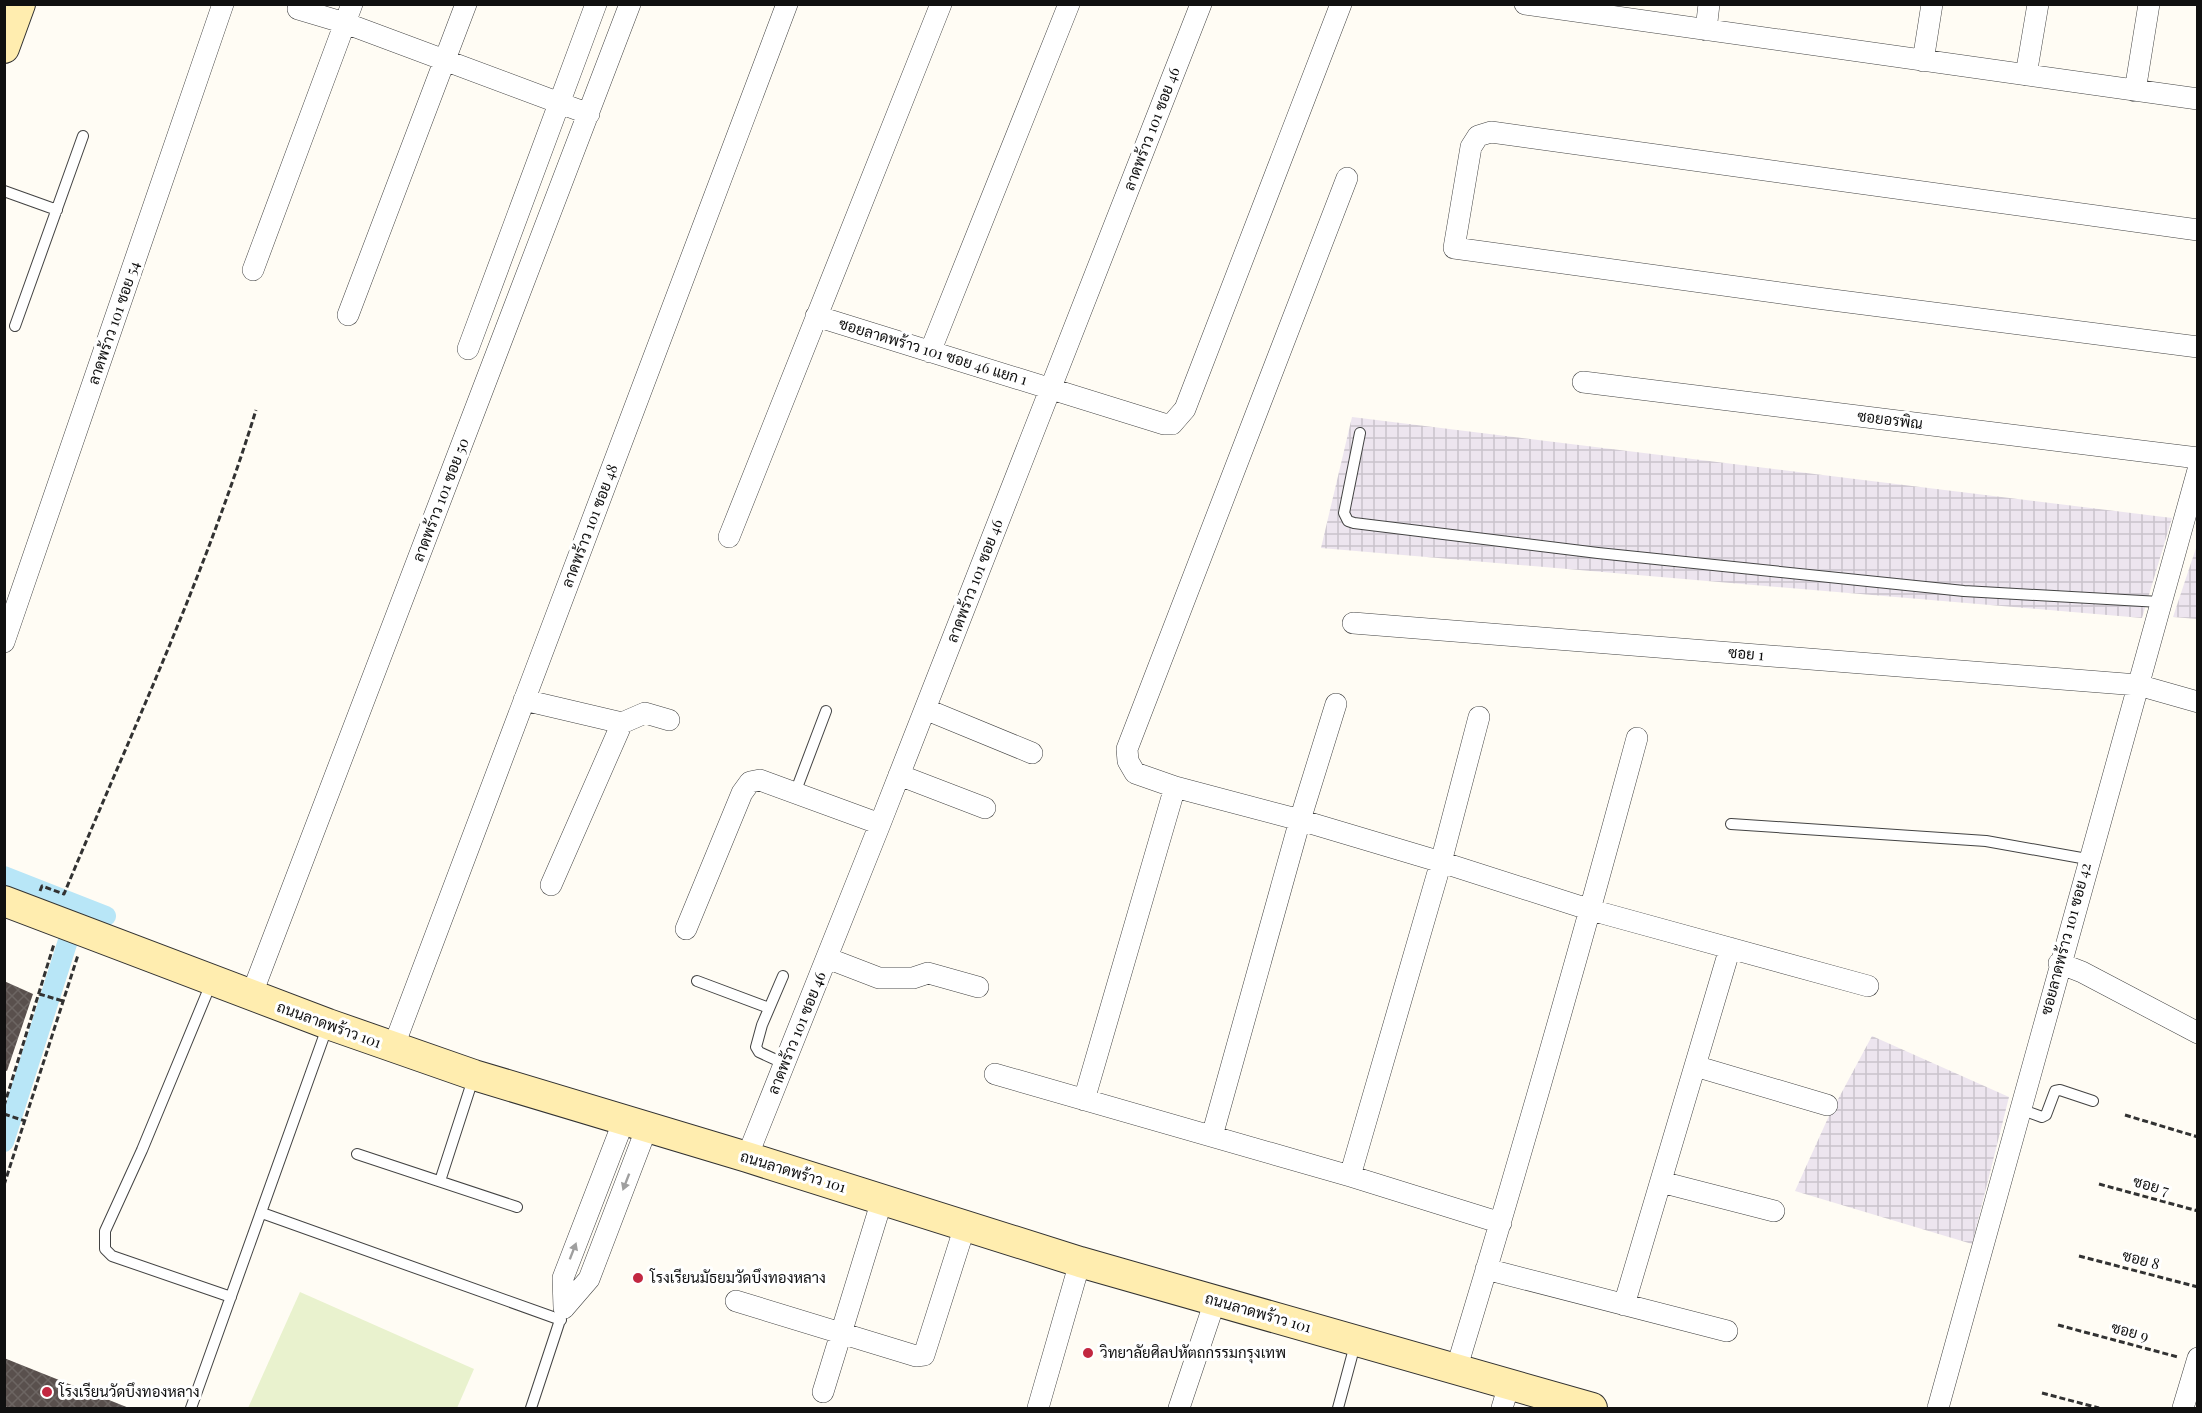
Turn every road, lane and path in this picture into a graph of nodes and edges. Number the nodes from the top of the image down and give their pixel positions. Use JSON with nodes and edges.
{"nodes":[{"id":1,"x":20,"y":4,"type":"edge"},
{"id":2,"x":223,"y":4,"type":"edge"},
{"id":3,"x":466,"y":4,"type":"edge"},
{"id":4,"x":596,"y":4,"type":"edge"},
{"id":5,"x":630,"y":4,"type":"edge"},
{"id":6,"x":787,"y":4,"type":"edge"},
{"id":7,"x":941,"y":4,"type":"edge"},
{"id":8,"x":1070,"y":4,"type":"edge"},
{"id":9,"x":1201,"y":4,"type":"edge"},
{"id":10,"x":1341,"y":4,"type":"edge"},
{"id":11,"x":1525,"y":4,"type":"edge"},
{"id":12,"x":1709,"y":4,"type":"edge"},
{"id":13,"x":1932,"y":4,"type":"edge"},
{"id":14,"x":2038,"y":4,"type":"edge"},
{"id":15,"x":2149,"y":4,"type":"edge"},
{"id":16,"x":298,"y":9,"type":"dead end"},
{"id":17,"x":1603,"y":10,"type":"edge"},
{"id":18,"x":349,"y":14,"type":"edge"},
{"id":19,"x":1706,"y":30,"type":"junction"},
{"id":20,"x":4,"y":48,"type":"edge"},
{"id":21,"x":444,"y":60,"type":"junction"},
{"id":22,"x":1923,"y":61,"type":"junction"},
{"id":23,"x":2026,"y":75,"type":"junction"},
{"id":24,"x":2136,"y":91,"type":"junction"},
{"id":25,"x":2198,"y":99,"type":"edge"},
{"id":26,"x":558,"y":103,"type":"junction"},
{"id":27,"x":589,"y":114,"type":"junction"},
{"id":28,"x":83,"y":136,"type":"dead end"},
{"id":29,"x":1347,"y":178,"type":"dead end"},
{"id":30,"x":4,"y":191,"type":"edge"},
{"id":31,"x":57,"y":210,"type":"junction"},
{"id":32,"x":2198,"y":230,"type":"edge"},
{"id":33,"x":254,"y":270,"type":"dead end"},
{"id":34,"x":348,"y":315,"type":"dead end"},
{"id":35,"x":816,"y":316,"type":"junction"},
{"id":36,"x":15,"y":326,"type":"dead end"},
{"id":37,"x":2198,"y":347,"type":"edge"},
{"id":38,"x":468,"y":349,"type":"dead end"},
{"id":39,"x":930,"y":352,"type":"junction"},
{"id":40,"x":1582,"y":382,"type":"dead end"},
{"id":41,"x":1050,"y":388,"type":"junction"},
{"id":42,"x":256,"y":410,"type":"dead end"},
{"id":43,"x":1360,"y":433,"type":"dead end"},
{"id":44,"x":2198,"y":458,"type":"edge"},
{"id":45,"x":2198,"y":470,"type":"edge"},
{"id":46,"x":729,"y":537,"type":"dead end"},
{"id":47,"x":2160,"y":602,"type":"junction"},
{"id":48,"x":1353,"y":623,"type":"dead end"},
{"id":49,"x":4,"y":642,"type":"edge"},
{"id":50,"x":2138,"y":685,"type":"junction"},
{"id":51,"x":524,"y":700,"type":"junction"},
{"id":52,"x":2198,"y":702,"type":"edge"},
{"id":53,"x":1336,"y":704,"type":"dead end"},
{"id":54,"x":925,"y":709,"type":"junction"},
{"id":55,"x":826,"y":711,"type":"dead end"},
{"id":56,"x":1479,"y":717,"type":"dead end"},
{"id":57,"x":669,"y":720,"type":"dead end"},
{"id":58,"x":622,"y":723,"type":"junction"},
{"id":59,"x":1637,"y":738,"type":"dead end"},
{"id":60,"x":1032,"y":753,"type":"dead end"},
{"id":61,"x":899,"y":775,"type":"junction"},
{"id":62,"x":1175,"y":787,"type":"junction"},
{"id":63,"x":795,"y":793,"type":"junction"},
{"id":64,"x":985,"y":808,"type":"dead end"},
{"id":65,"x":1300,"y":820,"type":"junction"},
{"id":66,"x":880,"y":824,"type":"junction"},
{"id":67,"x":1731,"y":824,"type":"dead end"},
{"id":68,"x":2087,"y":860,"type":"junction"},
{"id":69,"x":1441,"y":862,"type":"junction"},
{"id":70,"x":551,"y":885,"type":"dead end"},
{"id":71,"x":4,"y":901,"type":"edge"},
{"id":72,"x":1591,"y":910,"type":"junction"},
{"id":73,"x":65,"y":919,"type":"junction"},
{"id":74,"x":686,"y":929,"type":"dead end"},
{"id":75,"x":1730,"y":948,"type":"junction"},
{"id":76,"x":827,"y":958,"type":"junction"},
{"id":77,"x":2059,"y":963,"type":"junction"},
{"id":78,"x":783,"y":976,"type":"dead end"},
{"id":79,"x":212,"y":981,"type":"junction"},
{"id":80,"x":697,"y":981,"type":"dead end"},
{"id":81,"x":1868,"y":986,"type":"dead end"},
{"id":82,"x":978,"y":987,"type":"dead end"},
{"id":83,"x":39,"y":994,"type":"junction"},
{"id":84,"x":251,"y":996,"type":"junction"},
{"id":85,"x":63,"y":1001,"type":"junction"},
{"id":86,"x":769,"y":1008,"type":"junction"},
{"id":87,"x":328,"y":1024,"type":"junction"},
{"id":88,"x":2198,"y":1033,"type":"edge"},
{"id":89,"x":393,"y":1048,"type":"junction"},
{"id":90,"x":785,"y":1064,"type":"junction"},
{"id":91,"x":1695,"y":1066,"type":"junction"},
{"id":92,"x":995,"y":1074,"type":"dead end"},
{"id":93,"x":474,"y":1075,"type":"junction"},
{"id":94,"x":1084,"y":1100,"type":"junction"},
{"id":95,"x":2093,"y":1101,"type":"dead end"},
{"id":96,"x":1827,"y":1105,"type":"dead end"},
{"id":97,"x":4,"y":1106,"type":"edge"},
{"id":98,"x":2020,"y":1109,"type":"junction"},
{"id":99,"x":4,"y":1114,"type":"edge"},
{"id":100,"x":2125,"y":1114,"type":"dead end"},
{"id":101,"x":24,"y":1121,"type":"junction"},
{"id":102,"x":635,"y":1124,"type":"junction"},
{"id":103,"x":1212,"y":1136,"type":"junction"},
{"id":104,"x":2198,"y":1137,"type":"edge"},
{"id":105,"x":357,"y":1154,"type":"dead end"},
{"id":106,"x":747,"y":1157,"type":"junction"},
{"id":107,"x":1350,"y":1176,"type":"junction"},
{"id":108,"x":440,"y":1181,"type":"junction"},
{"id":109,"x":1661,"y":1182,"type":"junction"},
{"id":110,"x":2099,"y":1184,"type":"dead end"},
{"id":111,"x":4,"y":1185,"type":"edge"},
{"id":112,"x":882,"y":1200,"type":"junction"},
{"id":113,"x":517,"y":1207,"type":"dead end"},
{"id":114,"x":1774,"y":1211,"type":"dead end"},
{"id":115,"x":2198,"y":1211,"type":"edge"},
{"id":116,"x":262,"y":1213,"type":"junction"},
{"id":117,"x":1501,"y":1223,"type":"junction"},
{"id":118,"x":965,"y":1226,"type":"junction"},
{"id":119,"x":2079,"y":1256,"type":"dead end"},
{"id":120,"x":1080,"y":1262,"type":"junction"},
{"id":121,"x":1486,"y":1269,"type":"junction"},
{"id":122,"x":2198,"y":1287,"type":"edge"},
{"id":123,"x":231,"y":1297,"type":"junction"},
{"id":124,"x":1215,"y":1300,"type":"junction"},
{"id":125,"x":736,"y":1301,"type":"dead end"},
{"id":126,"x":1624,"y":1305,"type":"junction"},
{"id":127,"x":562,"y":1314,"type":"junction"},
{"id":128,"x":2058,"y":1324,"type":"dead end"},
{"id":129,"x":1727,"y":1331,"type":"dead end"},
{"id":130,"x":841,"y":1333,"type":"junction"},
{"id":131,"x":1356,"y":1341,"type":"junction"},
{"id":132,"x":2197,"y":1360,"type":"edge"},
{"id":133,"x":1456,"y":1370,"type":"junction"},
{"id":134,"x":823,"y":1392,"type":"dead end"},
{"id":135,"x":2042,"y":1393,"type":"dead end"},
{"id":136,"x":1505,"y":1397,"type":"edge"},
{"id":137,"x":191,"y":1408,"type":"edge"},
{"id":138,"x":531,"y":1408,"type":"edge"},
{"id":139,"x":1038,"y":1408,"type":"edge"},
{"id":140,"x":1179,"y":1408,"type":"edge"},
{"id":141,"x":1338,"y":1408,"type":"edge"},
{"id":142,"x":1592,"y":1408,"type":"edge"},
{"id":143,"x":1938,"y":1408,"type":"edge"},
{"id":144,"x":2099,"y":1408,"type":"edge"},
{"id":145,"x":2183,"y":1408,"type":"edge"}],
"edges":[{"from":1,"to":20,"type":"street"},
{"from":2,"to":49,"type":"street","name":"ลาดพร้าว 101 ซอย 54"},
{"from":3,"to":21,"type":"street"},
{"from":4,"to":26,"type":"street"},
{"from":5,"to":27,"type":"street","name":"ลาดพร้าว 101 ซอย 50"},
{"from":6,"to":51,"type":"street","name":"ลาดพร้าว 101 ซอย 48"},
{"from":7,"to":35,"type":"street"},
{"from":8,"to":39,"type":"street"},
{"from":9,"to":41,"type":"street","name":"ลาดพร้าว 101 ซอย 46"},
{"from":10,"to":41,"type":"street","name":"ซอยลาดพร้าว 101 ซอย 46 แยก 1"},
{"from":11,"to":17,"type":"street"},
{"from":12,"to":19,"type":"street"},
{"from":13,"to":22,"type":"street"},
{"from":14,"to":23,"type":"street"},
{"from":15,"to":24,"type":"street"},
{"from":16,"to":18,"type":"street"},
{"from":17,"to":19,"type":"street"},
{"from":18,"to":21,"type":"street"},
{"from":18,"to":33,"type":"street"},
{"from":19,"to":22,"type":"street"},
{"from":21,"to":26,"type":"street"},
{"from":21,"to":34,"type":"street"},
{"from":22,"to":23,"type":"street"},
{"from":23,"to":24,"type":"street"},
{"from":24,"to":25,"type":"street"},
{"from":26,"to":27,"type":"street"},
{"from":26,"to":38,"type":"street"},
{"from":27,"to":84,"type":"street","name":"ลาดพร้าว 101 ซอย 50"},
{"from":28,"to":31,"type":"lane"},
{"from":29,"to":62,"type":"street"},
{"from":30,"to":31,"type":"lane"},
{"from":31,"to":36,"type":"lane"},
{"from":32,"to":37,"type":"street"},
{"from":35,"to":39,"type":"street","name":"ซอยลาดพร้าว 101 ซอย 46 แยก 1"},
{"from":35,"to":46,"type":"street"},
{"from":39,"to":41,"type":"street","name":"ซอยลาดพร้าว 101 ซอย 46 แยก 1"},
{"from":40,"to":44,"type":"street","name":"ซอยอรพิณ"},
{"from":41,"to":54,"type":"street","name":"ลาดพร้าว 101 ซอย 46"},
{"from":42,"to":73,"type":"path"},
{"from":43,"to":47,"type":"lane"},
{"from":45,"to":47,"type":"street","name":"ซอยลาดพร้าว 101 ซอย 42"},
{"from":47,"to":50,"type":"street","name":"ซอยลาดพร้าว 101 ซอย 42"},
{"from":48,"to":50,"type":"street","name":"ซอย 1"},
{"from":50,"to":52,"type":"street","name":"ซอย 1"},
{"from":50,"to":68,"type":"street","name":"ซอยลาดพร้าว 101 ซอย 42"},
{"from":51,"to":58,"type":"street"},
{"from":51,"to":89,"type":"street","name":"ลาดพร้าว 101 ซอย 48"},
{"from":53,"to":65,"type":"street"},
{"from":54,"to":60,"type":"street"},
{"from":54,"to":61,"type":"street","name":"ลาดพร้าว 101 ซอย 46"},
{"from":55,"to":63,"type":"lane"},
{"from":56,"to":69,"type":"street"},
{"from":57,"to":58,"type":"street"},
{"from":58,"to":70,"type":"street"},
{"from":59,"to":72,"type":"street"},
{"from":61,"to":64,"type":"street"},
{"from":61,"to":66,"type":"street","name":"ลาดพร้าว 101 ซอย 46"},
{"from":62,"to":65,"type":"street"},
{"from":62,"to":94,"type":"street"},
{"from":63,"to":66,"type":"street"},
{"from":63,"to":74,"type":"street"},
{"from":65,"to":69,"type":"street"},
{"from":65,"to":103,"type":"street"},
{"from":66,"to":76,"type":"street","name":"ลาดพร้าว 101 ซอย 46"},
{"from":67,"to":68,"type":"lane"},
{"from":68,"to":77,"type":"street","name":"ซอยลาดพร้าว 101 ซอย 42"},
{"from":69,"to":72,"type":"street"},
{"from":69,"to":107,"type":"street"},
{"from":71,"to":73,"type":"street","name":"ถนนลาดพร้าว 101"},
{"from":72,"to":75,"type":"street"},
{"from":72,"to":117,"type":"street"},
{"from":73,"to":79,"type":"street","name":"ถนนลาดพร้าว 101"},
{"from":73,"to":83,"type":"path"},
{"from":73,"to":85,"type":"path"},
{"from":75,"to":81,"type":"street"},
{"from":75,"to":91,"type":"street"},
{"from":76,"to":82,"type":"street"},
{"from":76,"to":90,"type":"street","name":"ลาดพร้าว 101 ซอย 46"},
{"from":77,"to":88,"type":"street"},
{"from":77,"to":98,"type":"street","name":"ซอยลาดพร้าว 101 ซอย 42"},
{"from":78,"to":86,"type":"lane"},
{"from":79,"to":84,"type":"street","name":"ถนนลาดพร้าว 101"},
{"from":79,"to":123,"type":"lane"},
{"from":80,"to":86,"type":"lane"},
{"from":83,"to":85,"type":"path"},
{"from":83,"to":97,"type":"path"},
{"from":84,"to":87,"type":"street","name":"ถนนลาดพร้าว 101"},
{"from":85,"to":101,"type":"path"},
{"from":86,"to":90,"type":"lane"},
{"from":87,"to":89,"type":"street","name":"ถนนลาดพร้าว 101"},
{"from":87,"to":116,"type":"lane"},
{"from":89,"to":93,"type":"street","name":"ถนนลาดพร้าว 101"},
{"from":90,"to":106,"type":"street","name":"ลาดพร้าว 101 ซอย 46"},
{"from":91,"to":96,"type":"street"},
{"from":91,"to":109,"type":"street"},
{"from":92,"to":94,"type":"street"},
{"from":93,"to":102,"type":"street","name":"ถนนลาดพร้าว 101"},
{"from":93,"to":108,"type":"lane"},
{"from":94,"to":103,"type":"street"},
{"from":95,"to":98,"type":"lane"},
{"from":98,"to":143,"type":"street","name":"ซอยลาดพร้าว 101 ซอย 42"},
{"from":99,"to":101,"type":"path"},
{"from":100,"to":104,"type":"path"},
{"from":101,"to":111,"type":"path"},
{"from":102,"to":106,"type":"street","name":"ถนนลาดพร้าว 101"},
{"from":102,"to":127,"type":"street"},
{"from":103,"to":107,"type":"street"},
{"from":105,"to":108,"type":"lane"},
{"from":106,"to":112,"type":"street","name":"ถนนลาดพร้าว 101"},
{"from":107,"to":117,"type":"street"},
{"from":108,"to":113,"type":"lane"},
{"from":109,"to":114,"type":"street"},
{"from":109,"to":126,"type":"street"},
{"from":110,"to":115,"type":"path","name":"ซอย 7"},
{"from":112,"to":118,"type":"street","name":"ถนนลาดพร้าว 101"},
{"from":112,"to":130,"type":"street"},
{"from":116,"to":123,"type":"lane"},
{"from":116,"to":127,"type":"lane"},
{"from":117,"to":121,"type":"street"},
{"from":118,"to":120,"type":"street","name":"ถนนลาดพร้าว 101"},
{"from":118,"to":130,"type":"street"},
{"from":119,"to":122,"type":"path","name":"ซอย 8"},
{"from":120,"to":124,"type":"street","name":"ถนนลาดพร้าว 101"},
{"from":120,"to":139,"type":"street"},
{"from":121,"to":126,"type":"street"},
{"from":121,"to":133,"type":"street"},
{"from":123,"to":137,"type":"lane"},
{"from":124,"to":131,"type":"street","name":"ถนนลาดพร้าว 101"},
{"from":124,"to":140,"type":"street"},
{"from":125,"to":130,"type":"street"},
{"from":126,"to":129,"type":"street"},
{"from":127,"to":138,"type":"lane"},
{"from":128,"to":132,"type":"path","name":"ซอย 9"},
{"from":130,"to":134,"type":"street"},
{"from":131,"to":133,"type":"street","name":"ถนนลาดพร้าว 101"},
{"from":131,"to":141,"type":"lane"},
{"from":132,"to":145,"type":"street"},
{"from":133,"to":136,"type":"street","name":"ถนนลาดพร้าว 101"},
{"from":135,"to":144,"type":"path"},
{"from":136,"to":142,"type":"street","name":"ถนนลาดพร้าว 101"}]}
